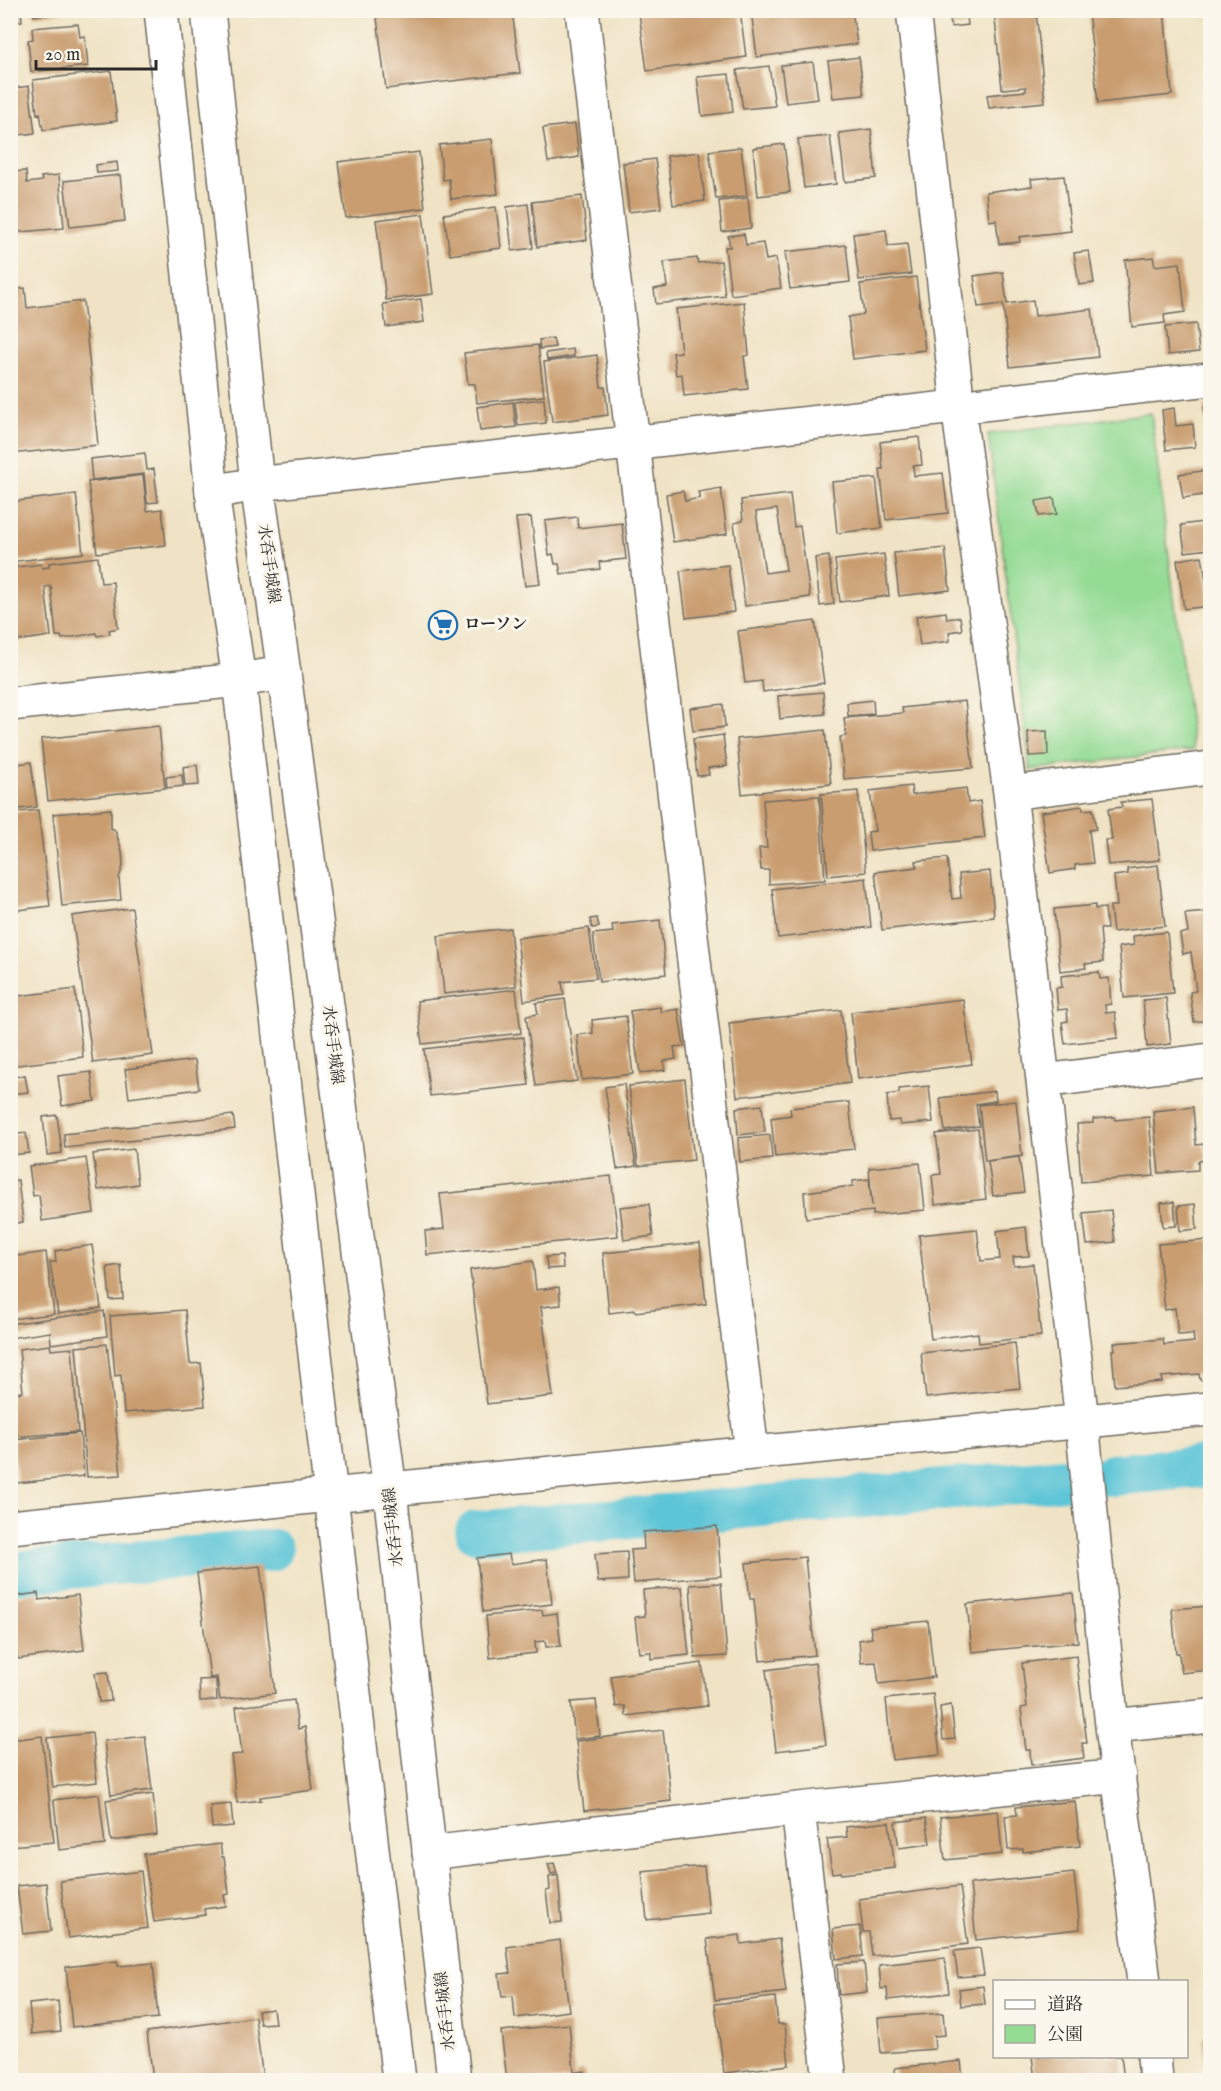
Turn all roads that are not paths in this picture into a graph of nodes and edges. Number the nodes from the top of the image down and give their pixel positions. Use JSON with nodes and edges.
{"nodes":[{"id":1,"x":161,"y":10,"type":"edge"},
{"id":2,"x":208,"y":10,"type":"edge"},
{"id":3,"x":582,"y":10,"type":"edge"},
{"id":4,"x":914,"y":10,"type":"edge"},
{"id":5,"x":1210,"y":379,"type":"edge"},
{"id":6,"x":958,"y":406,"type":"junction"},
{"id":7,"x":634,"y":443,"type":"junction"},
{"id":8,"x":257,"y":484,"type":"junction"},
{"id":9,"x":212,"y":492,"type":"junction"},
{"id":10,"x":284,"y":673,"type":"junction"},
{"id":11,"x":239,"y":680,"type":"junction"},
{"id":12,"x":10,"y":704,"type":"edge"},
{"id":13,"x":1210,"y":768,"type":"edge"},
{"id":14,"x":1010,"y":793,"type":"junction"},
{"id":15,"x":1210,"y":1060,"type":"edge"},
{"id":16,"x":1043,"y":1081,"type":"junction"},
{"id":17,"x":1210,"y":1409,"type":"edge"},
{"id":18,"x":1082,"y":1421,"type":"junction"},
{"id":19,"x":752,"y":1453,"type":"junction"},
{"id":20,"x":390,"y":1490,"type":"junction"},
{"id":21,"x":331,"y":1496,"type":"junction"},
{"id":22,"x":10,"y":1527,"type":"edge"},
{"id":23,"x":1210,"y":1716,"type":"edge"},
{"id":24,"x":1112,"y":1726,"type":"junction"},
{"id":25,"x":1119,"y":1776,"type":"junction"},
{"id":26,"x":798,"y":1809,"type":"junction"},
{"id":27,"x":429,"y":1853,"type":"junction"},
{"id":28,"x":1144,"y":1980,"type":"edge"},
{"id":29,"x":1154,"y":2058,"type":"edge"},
{"id":30,"x":399,"y":2080,"type":"edge"},
{"id":31,"x":454,"y":2080,"type":"edge"},
{"id":32,"x":830,"y":2080,"type":"edge"},
{"id":33,"x":1156,"y":2080,"type":"edge"}],
"edges":[{"from":1,"to":9,"type":"street"},
{"from":2,"to":8,"type":"street","name":"水呑手城線"},
{"from":3,"to":7,"type":"street"},
{"from":4,"to":6,"type":"street"},
{"from":5,"to":6,"type":"street"},
{"from":6,"to":7,"type":"street"},
{"from":6,"to":14,"type":"street"},
{"from":7,"to":8,"type":"street"},
{"from":7,"to":19,"type":"street"},
{"from":8,"to":9,"type":"street"},
{"from":8,"to":10,"type":"street","name":"水呑手城線"},
{"from":9,"to":11,"type":"street"},
{"from":10,"to":11,"type":"street"},
{"from":10,"to":20,"type":"street","name":"水呑手城線"},
{"from":11,"to":12,"type":"street"},
{"from":11,"to":21,"type":"street"},
{"from":13,"to":14,"type":"street"},
{"from":14,"to":16,"type":"street"},
{"from":15,"to":16,"type":"street"},
{"from":16,"to":18,"type":"street"},
{"from":17,"to":18,"type":"street"},
{"from":18,"to":19,"type":"street"},
{"from":18,"to":24,"type":"street"},
{"from":19,"to":20,"type":"street"},
{"from":20,"to":21,"type":"street"},
{"from":20,"to":27,"type":"street","name":"水呑手城線"},
{"from":21,"to":22,"type":"street"},
{"from":21,"to":30,"type":"street"},
{"from":23,"to":24,"type":"street"},
{"from":24,"to":25,"type":"street"},
{"from":25,"to":26,"type":"street"},
{"from":25,"to":28,"type":"street"},
{"from":26,"to":27,"type":"street"},
{"from":26,"to":32,"type":"street"},
{"from":27,"to":31,"type":"street","name":"水呑手城線"},
{"from":29,"to":33,"type":"street"}]}
